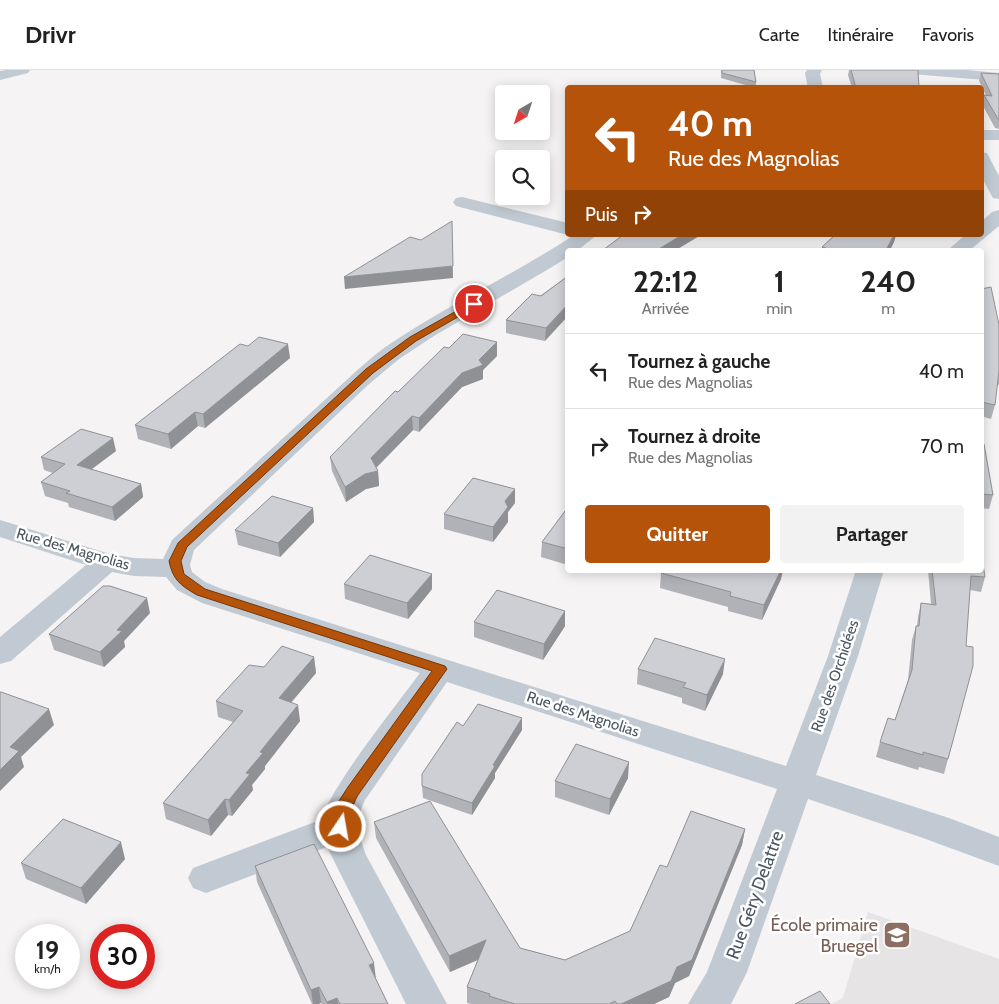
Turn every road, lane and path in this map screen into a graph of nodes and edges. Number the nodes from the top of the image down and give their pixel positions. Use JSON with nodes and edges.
{"nodes":[{"id":1,"x":23,"y":70,"type":"edge"},
{"id":2,"x":815,"y":70,"type":"edge"},
{"id":3,"x":910,"y":70,"type":"edge"},
{"id":4,"x":0,"y":76,"type":"edge"},
{"id":5,"x":999,"y":77,"type":"edge"},
{"id":6,"x":815,"y":85,"type":"edge"},
{"id":7,"x":984,"y":135,"type":"edge"},
{"id":8,"x":999,"y":135,"type":"edge"},
{"id":9,"x":984,"y":163,"type":"edge"},
{"id":10,"x":999,"y":194,"type":"edge"},
{"id":11,"x":462,"y":202,"type":"dead end"},
{"id":12,"x":999,"y":216,"type":"edge"},
{"id":13,"x":565,"y":228,"type":"edge"},
{"id":14,"x":984,"y":229,"type":"edge"},
{"id":15,"x":584,"y":237,"type":"edge"},
{"id":16,"x":974,"y":237,"type":"edge"},
{"id":17,"x":568,"y":248,"type":"edge"},
{"id":18,"x":961,"y":248,"type":"edge"},
{"id":19,"x":565,"y":250,"type":"edge"},
{"id":20,"x":0,"y":528,"type":"edge"},
{"id":21,"x":106,"y":562,"type":"junction"},
{"id":22,"x":176,"y":568,"type":"junction"},
{"id":23,"x":869,"y":573,"type":"edge"},
{"id":24,"x":0,"y":654,"type":"edge"},
{"id":25,"x":440,"y":669,"type":"junction"},
{"id":26,"x":797,"y":782,"type":"junction"},
{"id":27,"x":341,"y":827,"type":"junction"},
{"id":28,"x":999,"y":852,"type":"edge"},
{"id":29,"x":206,"y":878,"type":"dead end"},
{"id":30,"x":427,"y":1004,"type":"edge"},
{"id":31,"x":708,"y":1004,"type":"edge"}],
"edges":[{"from":1,"to":4,"type":"street"},
{"from":2,"to":6,"type":"street"},
{"from":3,"to":5,"type":"street"},
{"from":7,"to":8,"type":"street"},
{"from":9,"to":10,"type":"street"},
{"from":11,"to":13,"type":"street"},
{"from":12,"to":14,"type":"street"},
{"from":15,"to":17,"type":"street"},
{"from":16,"to":18,"type":"street"},
{"from":19,"to":22,"type":"street"},
{"from":20,"to":21,"type":"street","name":"Rue des Magnolias"},
{"from":21,"to":22,"type":"street","name":"Rue des Magnolias"},
{"from":21,"to":24,"type":"street"},
{"from":22,"to":25,"type":"street","name":"Rue des Magnolias"},
{"from":23,"to":26,"type":"street","name":"Rue des Orchidées"},
{"from":25,"to":26,"type":"street","name":"Rue des Magnolias"},
{"from":25,"to":27,"type":"street"},
{"from":26,"to":28,"type":"street","name":"Rue des Magnolias"},
{"from":26,"to":31,"type":"street","name":"Rue Géry Delattre"},
{"from":27,"to":29,"type":"street"},
{"from":27,"to":30,"type":"street"}]}
